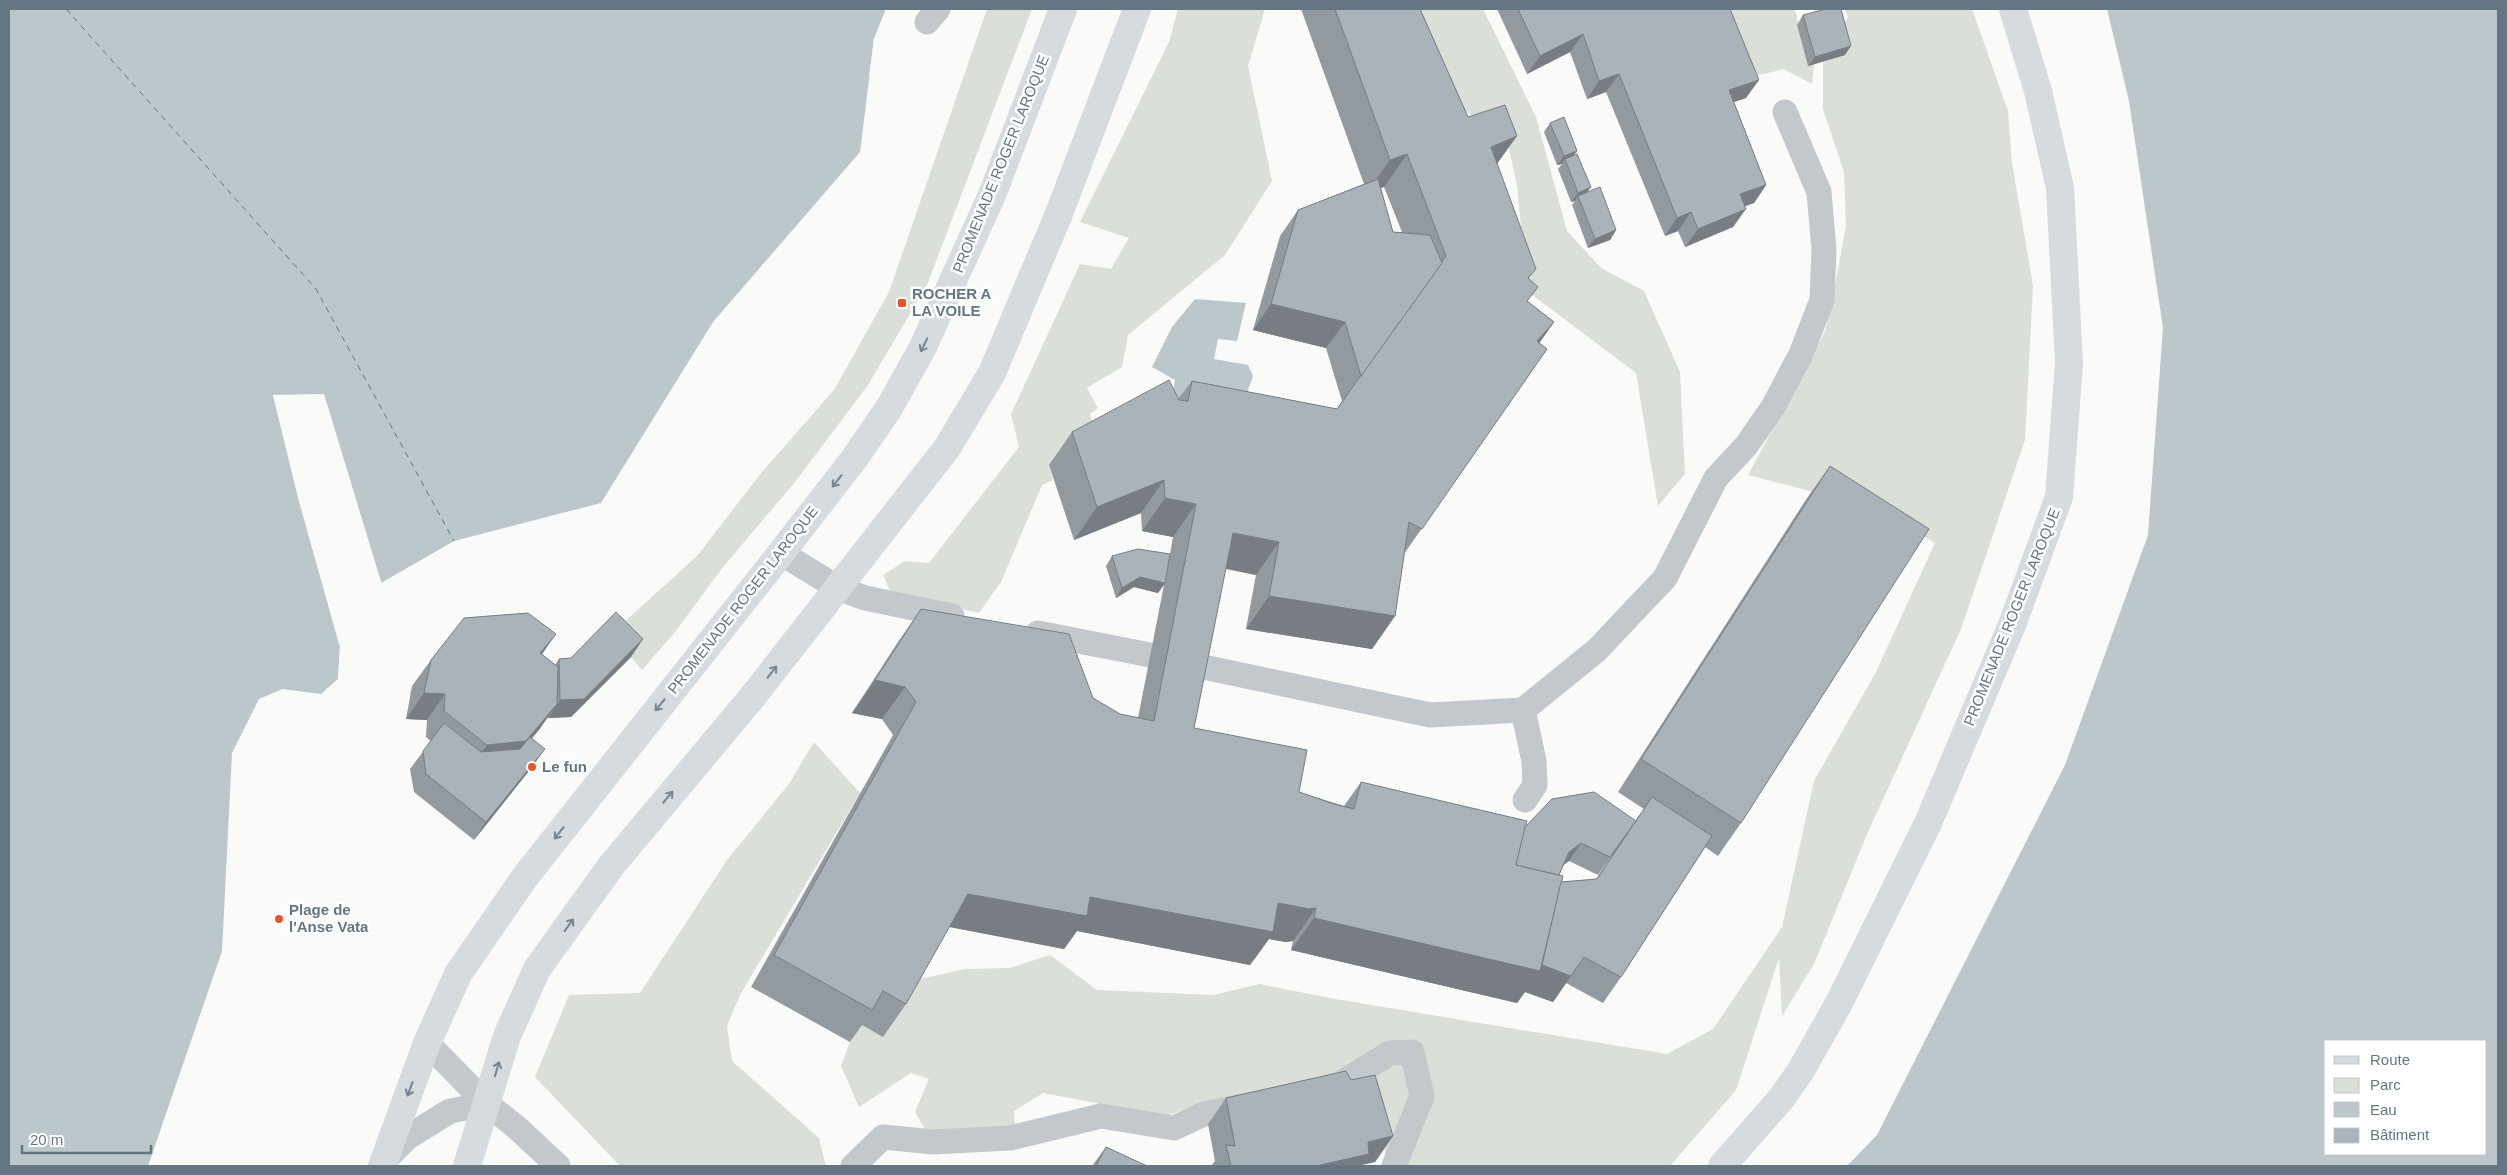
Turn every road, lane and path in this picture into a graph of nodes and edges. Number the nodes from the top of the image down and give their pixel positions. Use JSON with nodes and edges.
{"nodes":[{"id":1,"x":1063,"y":9,"type":"edge"},
{"id":2,"x":1137,"y":9,"type":"edge"},
{"id":3,"x":2013,"y":9,"type":"edge"},
{"id":4,"x":1786,"y":112,"type":"dead end"},
{"id":5,"x":781,"y":553,"type":"junction"},
{"id":6,"x":838,"y":588,"type":"junction"},
{"id":7,"x":977,"y":621,"type":"edge"},
{"id":8,"x":1014,"y":628,"type":"edge"},
{"id":9,"x":1150,"y":655,"type":"dead end"},
{"id":10,"x":1189,"y":664,"type":"edge"},
{"id":11,"x":1523,"y":710,"type":"junction"},
{"id":12,"x":1525,"y":800,"type":"dead end"},
{"id":13,"x":427,"y":1043,"type":"junction"},
{"id":14,"x":1296,"y":1095,"type":"edge"},
{"id":15,"x":1269,"y":1101,"type":"edge"},
{"id":16,"x":487,"y":1104,"type":"junction"},
{"id":17,"x":383,"y":1164,"type":"edge"},
{"id":18,"x":467,"y":1166,"type":"edge"},
{"id":19,"x":558,"y":1166,"type":"edge"},
{"id":20,"x":853,"y":1166,"type":"edge"},
{"id":21,"x":1394,"y":1166,"type":"edge"},
{"id":22,"x":1722,"y":1166,"type":"edge"}],
"edges":[{"from":1,"to":5,"type":"main road","name":"PROMENADE ROGER LAROQUE","one_way":true},
{"from":2,"to":6,"type":"main road"},
{"from":3,"to":22,"type":"main road","name":"PROMENADE ROGER LAROQUE"},
{"from":4,"to":11,"type":"lane"},
{"from":5,"to":6,"type":"lane"},
{"from":5,"to":13,"type":"main road","name":"PROMENADE ROGER LAROQUE","one_way":true},
{"from":6,"to":7,"type":"lane"},
{"from":16,"to":6,"type":"main road","one_way":true},
{"from":8,"to":9,"type":"lane"},
{"from":10,"to":11,"type":"lane"},
{"from":11,"to":12,"type":"lane"},
{"from":13,"to":16,"type":"lane"},
{"from":13,"to":17,"type":"main road","name":"PROMENADE ROGER LAROQUE","one_way":true},
{"from":14,"to":21,"type":"lane"},
{"from":15,"to":20,"type":"lane"},
{"from":16,"to":17,"type":"lane"},
{"from":16,"to":18,"type":"main road"},
{"from":16,"to":19,"type":"lane"}]}
